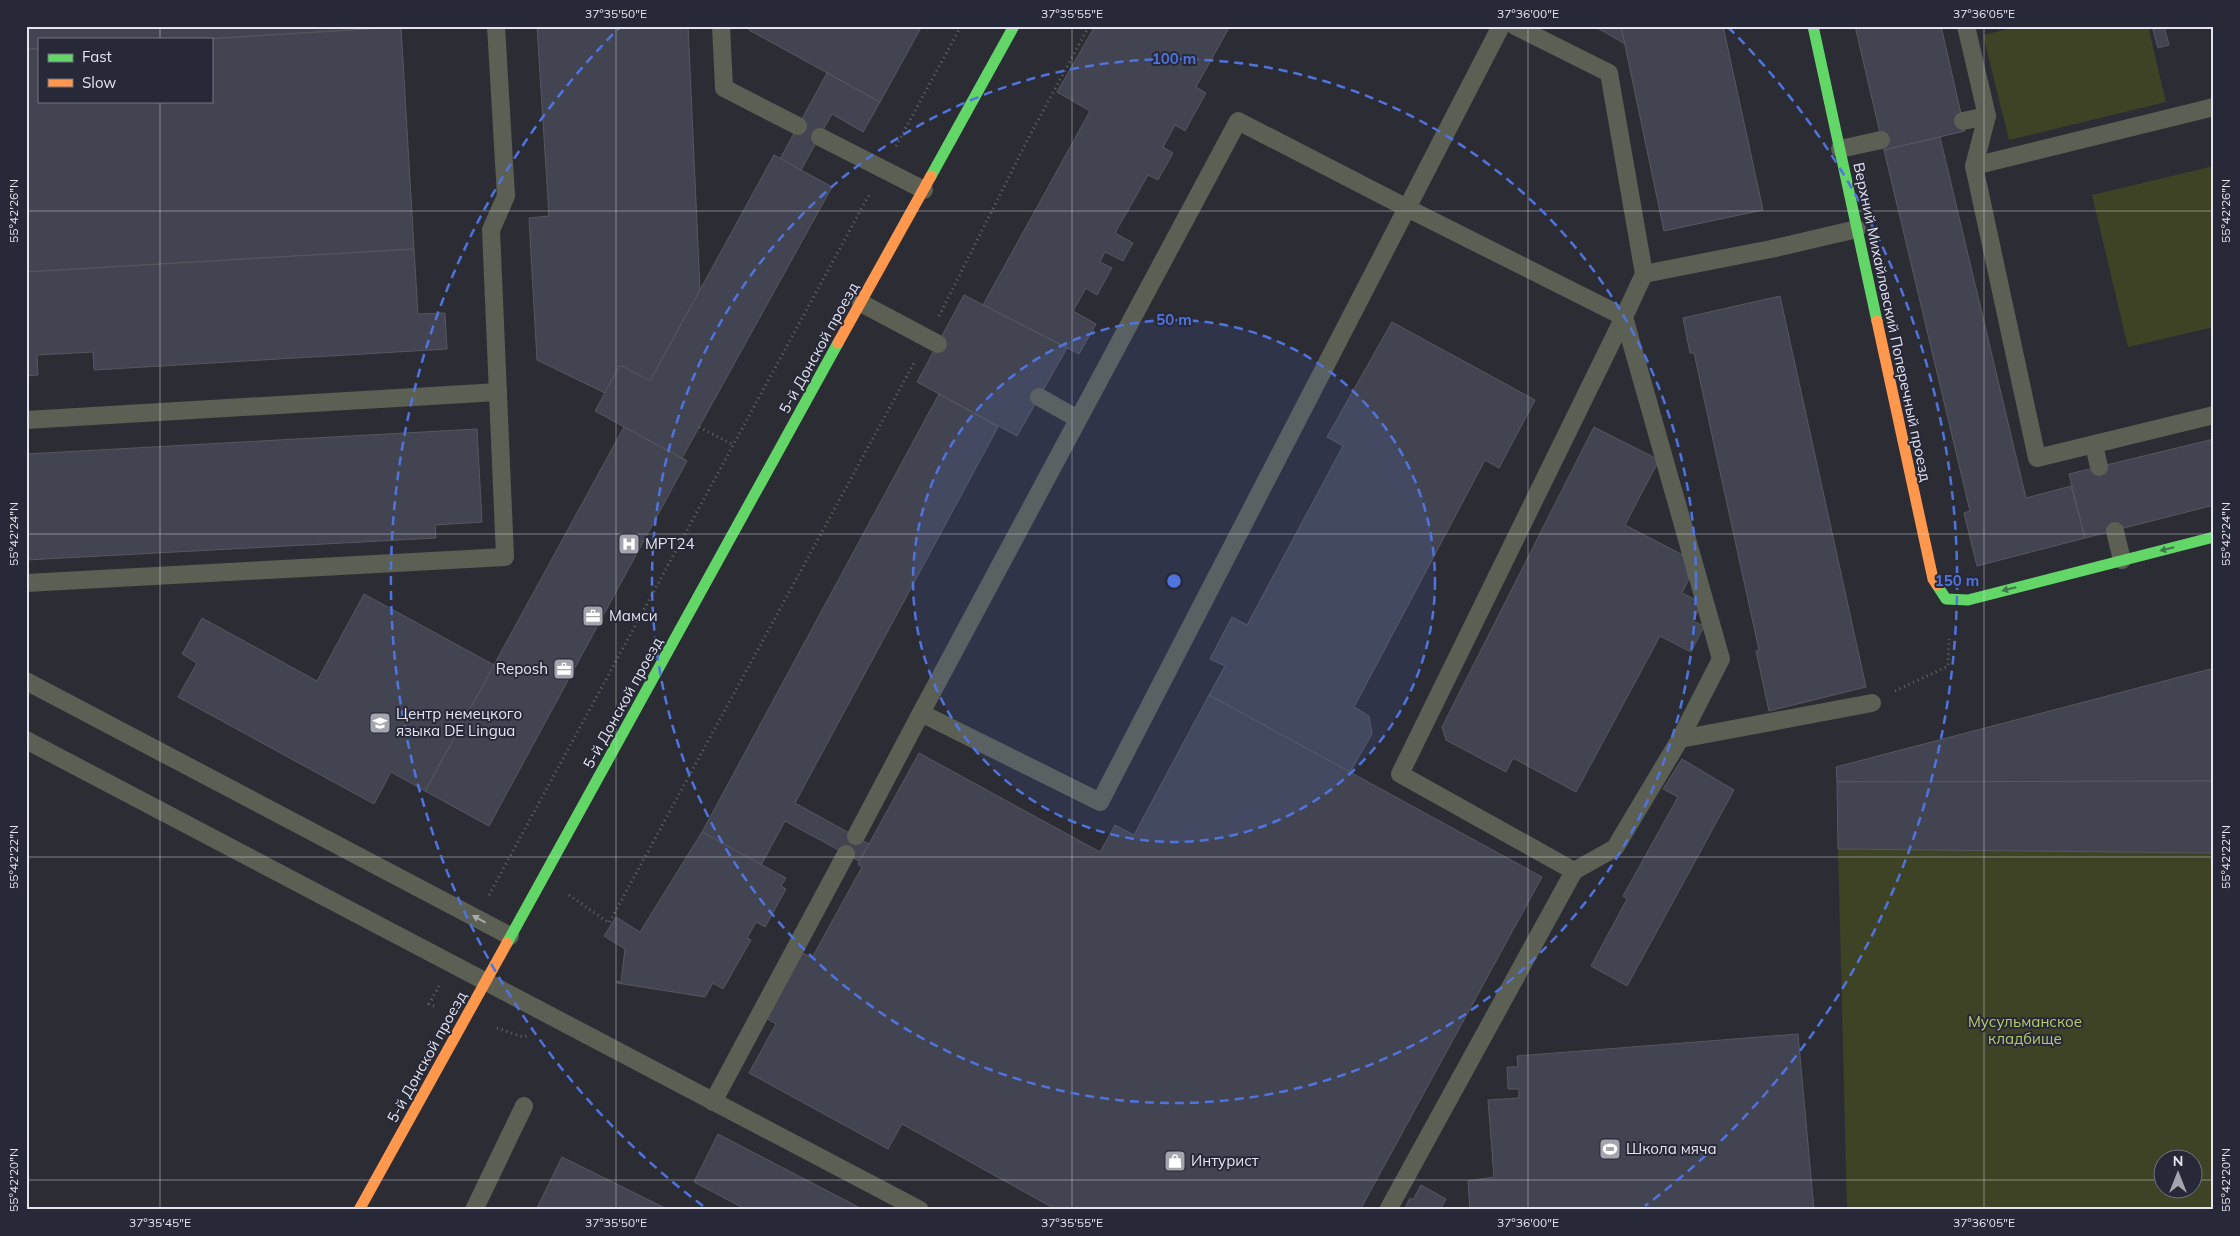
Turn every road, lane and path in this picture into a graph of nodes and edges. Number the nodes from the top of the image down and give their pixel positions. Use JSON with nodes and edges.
{"nodes":[{"id":1,"x":496,"y":26,"type":"edge"},
{"id":2,"x":721,"y":26,"type":"edge"},
{"id":3,"x":961,"y":26,"type":"edge"},
{"id":4,"x":1014,"y":26,"type":"edge"},
{"id":5,"x":1089,"y":26,"type":"edge"},
{"id":6,"x":1502,"y":26,"type":"edge"},
{"id":7,"x":1515,"y":26,"type":"edge"},
{"id":8,"x":1813,"y":26,"type":"edge"},
{"id":9,"x":1966,"y":26,"type":"edge"},
{"id":10,"x":2214,"y":107,"type":"edge"},
{"id":11,"x":1987,"y":116,"type":"junction"},
{"id":12,"x":1963,"y":121,"type":"dead end"},
{"id":13,"x":798,"y":126,"type":"dead end"},
{"id":14,"x":820,"y":136,"type":"dead end"},
{"id":15,"x":1881,"y":140,"type":"dead end"},
{"id":16,"x":1840,"y":149,"type":"junction"},
{"id":17,"x":1974,"y":166,"type":"junction"},
{"id":18,"x":883,"y":169,"type":"junction"},
{"id":19,"x":924,"y":190,"type":"junction"},
{"id":20,"x":1407,"y":208,"type":"junction"},
{"id":21,"x":1857,"y":229,"type":"junction"},
{"id":22,"x":1644,"y":274,"type":"junction"},
{"id":23,"x":861,"y":303,"type":"junction"},
{"id":24,"x":1624,"y":317,"type":"junction"},
{"id":25,"x":933,"y":341,"type":"junction"},
{"id":26,"x":498,"y":392,"type":"junction"},
{"id":27,"x":1039,"y":397,"type":"dead end"},
{"id":28,"x":2214,"y":416,"type":"edge"},
{"id":29,"x":1078,"y":419,"type":"junction"},
{"id":30,"x":26,"y":420,"type":"edge"},
{"id":31,"x":699,"y":427,"type":"dead end"},
{"id":32,"x":734,"y":445,"type":"junction"},
{"id":33,"x":2094,"y":445,"type":"junction"},
{"id":34,"x":2099,"y":467,"type":"dead end"},
{"id":35,"x":2115,"y":531,"type":"dead end"},
{"id":36,"x":2214,"y":537,"type":"edge"},
{"id":37,"x":2122,"y":560,"type":"junction"},
{"id":38,"x":26,"y":583,"type":"edge"},
{"id":39,"x":1949,"y":639,"type":"dead end"},
{"id":40,"x":26,"y":681,"type":"edge"},
{"id":41,"x":1872,"y":703,"type":"joint"},
{"id":42,"x":921,"y":713,"type":"junction"},
{"id":43,"x":1680,"y":739,"type":"junction"},
{"id":44,"x":26,"y":740,"type":"edge"},
{"id":45,"x":856,"y":836,"type":"dead end"},
{"id":46,"x":511,"y":854,"type":"junction"},
{"id":47,"x":846,"y":854,"type":"dead end"},
{"id":48,"x":1574,"y":871,"type":"junction"},
{"id":49,"x":544,"y":877,"type":"junction"},
{"id":50,"x":477,"y":917,"type":"junction"},
{"id":51,"x":510,"y":936,"type":"junction"},
{"id":52,"x":451,"y":964,"type":"junction"},
{"id":53,"x":486,"y":982,"type":"junction"},
{"id":54,"x":429,"y":1004,"type":"dead end"},
{"id":55,"x":713,"y":1102,"type":"junction"},
{"id":56,"x":524,"y":1106,"type":"dead end"},
{"id":57,"x":360,"y":1210,"type":"edge"},
{"id":58,"x":474,"y":1210,"type":"edge"},
{"id":59,"x":920,"y":1210,"type":"edge"},
{"id":60,"x":1388,"y":1210,"type":"edge"}],
"edges":[{"from":1,"to":26,"type":"lane"},
{"from":2,"to":13,"type":"lane"},
{"from":3,"to":18,"type":"path"},
{"from":4,"to":19,"type":"street","name":"5-й Донской проезд"},
{"from":5,"to":25,"type":"path"},
{"from":6,"to":20,"type":"lane"},
{"from":7,"to":22,"type":"lane"},
{"from":8,"to":16,"type":"street","name":"Верхний Михайловский Поперечный проезд"},
{"from":9,"to":11,"type":"lane"},
{"from":10,"to":17,"type":"lane"},
{"from":11,"to":12,"type":"lane"},
{"from":11,"to":17,"type":"lane"},
{"from":14,"to":18,"type":"lane"},
{"from":15,"to":16,"type":"lane"},
{"from":16,"to":21,"type":"street","name":"Верхний Михайловский Поперечный проезд"},
{"from":17,"to":33,"type":"lane"},
{"from":18,"to":19,"type":"lane"},
{"from":18,"to":32,"type":"path"},
{"from":19,"to":23,"type":"street","name":"5-й Донской проезд"},
{"from":20,"to":24,"type":"lane"},
{"from":20,"to":29,"type":"lane"},
{"from":20,"to":42,"type":"lane"},
{"from":21,"to":22,"type":"lane"},
{"from":37,"to":21,"type":"street","name":"Верхний Михайловский Поперечный проезд","one_way":true},
{"from":22,"to":24,"type":"lane"},
{"from":23,"to":25,"type":"lane"},
{"from":23,"to":49,"type":"street","name":"5-й Донской проезд"},
{"from":24,"to":43,"type":"lane"},
{"from":24,"to":48,"type":"lane"},
{"from":25,"to":49,"type":"path"},
{"from":26,"to":30,"type":"lane"},
{"from":26,"to":38,"type":"lane"},
{"from":27,"to":29,"type":"lane"},
{"from":28,"to":33,"type":"lane"},
{"from":29,"to":42,"type":"lane"},
{"from":31,"to":32,"type":"path"},
{"from":32,"to":46,"type":"path"},
{"from":33,"to":34,"type":"lane"},
{"from":35,"to":37,"type":"lane"},
{"from":36,"to":37,"type":"street","one_way":true},
{"from":39,"to":41,"type":"path"},
{"from":40,"to":50,"type":"lane"},
{"from":41,"to":43,"type":"lane"},
{"from":42,"to":45,"type":"lane"},
{"from":43,"to":48,"type":"lane"},
{"from":44,"to":52,"type":"lane"},
{"from":46,"to":49,"type":"path"},
{"from":46,"to":50,"type":"path"},
{"from":47,"to":55,"type":"lane"},
{"from":48,"to":60,"type":"lane"},
{"from":49,"to":51,"type":"street","name":"5-й Донской проезд"},
{"from":51,"to":50,"type":"lane","one_way":true},
{"from":51,"to":53,"type":"street","name":"5-й Донской проезд"},
{"from":52,"to":53,"type":"lane"},
{"from":52,"to":54,"type":"path"},
{"from":53,"to":55,"type":"lane"},
{"from":53,"to":57,"type":"street","name":"5-й Донской проезд"},
{"from":55,"to":59,"type":"lane"},
{"from":56,"to":58,"type":"lane"}]}
